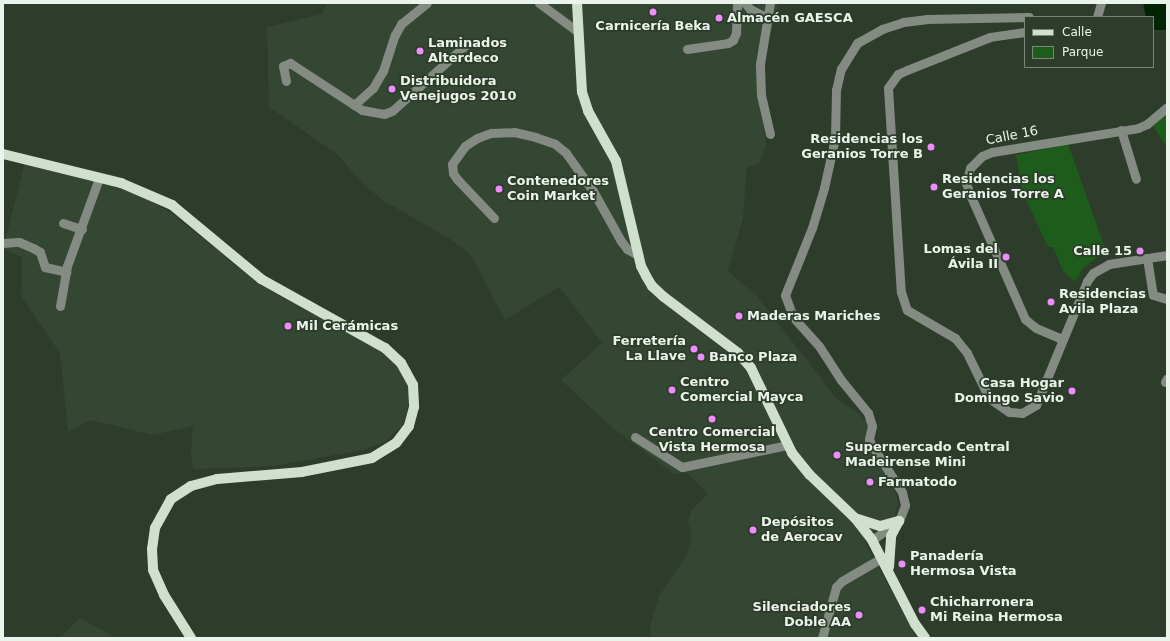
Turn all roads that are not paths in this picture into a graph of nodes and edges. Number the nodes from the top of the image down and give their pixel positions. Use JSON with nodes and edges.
{"nodes":[{"id":1,"x":427,"y":3,"type":"edge"},
{"id":2,"x":539,"y":3,"type":"edge"},
{"id":3,"x":577,"y":3,"type":"edge"},
{"id":4,"x":737,"y":3,"type":"edge"},
{"id":5,"x":745,"y":3,"type":"edge"},
{"id":6,"x":770,"y":3,"type":"edge"},
{"id":7,"x":1101,"y":3,"type":"edge"},
{"id":8,"x":1097,"y":16,"type":"edge"},
{"id":9,"x":766,"y":17,"type":"junction"},
{"id":10,"x":1024,"y":17,"type":"edge"},
{"id":11,"x":578,"y":32,"type":"junction"},
{"id":12,"x":1024,"y":32,"type":"edge"},
{"id":13,"x":467,"y":44,"type":"dead end"},
{"id":14,"x":687,"y":49,"type":"dead end"},
{"id":15,"x":286,"y":81,"type":"dead end"},
{"id":16,"x":354,"y":105,"type":"junction"},
{"id":17,"x":1167,"y":107,"type":"edge"},
{"id":18,"x":1121,"y":130,"type":"junction"},
{"id":19,"x":770,"y":134,"type":"dead end"},
{"id":20,"x":3,"y":154,"type":"edge"},
{"id":21,"x":99,"y":178,"type":"junction"},
{"id":22,"x":1136,"y":179,"type":"dead end"},
{"id":23,"x":494,"y":218,"type":"dead end"},
{"id":24,"x":63,"y":223,"type":"dead end"},
{"id":25,"x":82,"y":229,"type":"junction"},
{"id":26,"x":3,"y":243,"type":"edge"},
{"id":27,"x":1167,"y":254,"type":"edge"},
{"id":28,"x":638,"y":255,"type":"junction"},
{"id":29,"x":1147,"y":258,"type":"junction"},
{"id":30,"x":66,"y":272,"type":"junction"},
{"id":31,"x":1167,"y":299,"type":"edge"},
{"id":32,"x":60,"y":306,"type":"dead end"},
{"id":33,"x":1062,"y":339,"type":"junction"},
{"id":34,"x":635,"y":437,"type":"dead end"},
{"id":35,"x":787,"y":445,"type":"junction"},
{"id":36,"x":855,"y":518,"type":"junction"},
{"id":37,"x":899,"y":521,"type":"junction"},
{"id":38,"x":872,"y":540,"type":"junction"},
{"id":39,"x":883,"y":557,"type":"junction"},
{"id":40,"x":889,"y":569,"type":"junction"},
{"id":41,"x":922,"y":637,"type":"edge"},
{"id":42,"x":191,"y":638,"type":"edge"},
{"id":43,"x":822,"y":638,"type":"edge"}],
"edges":[{"from":1,"to":16,"type":"street"},
{"from":2,"to":11,"type":"street"},
{"from":3,"to":11,"type":"main road"},
{"from":4,"to":14,"type":"street"},
{"from":5,"to":9,"type":"street"},
{"from":6,"to":9,"type":"street"},
{"from":7,"to":8,"type":"street"},
{"from":9,"to":19,"type":"street"},
{"from":10,"to":37,"type":"street"},
{"from":11,"to":28,"type":"main road"},
{"from":12,"to":33,"type":"street"},
{"from":13,"to":16,"type":"street"},
{"from":15,"to":16,"type":"street"},
{"from":17,"to":18,"type":"street","name":"Calle 16"},
{"from":18,"to":22,"type":"street"},
{"from":18,"to":33,"type":"street","name":"Calle 16"},
{"from":20,"to":21,"type":"main road"},
{"from":21,"to":25,"type":"street"},
{"from":21,"to":42,"type":"main road"},
{"from":23,"to":28,"type":"street"},
{"from":24,"to":25,"type":"street"},
{"from":25,"to":30,"type":"street"},
{"from":26,"to":30,"type":"street"},
{"from":27,"to":29,"type":"street"},
{"from":28,"to":35,"type":"main road"},
{"from":29,"to":31,"type":"street"},
{"from":29,"to":33,"type":"street"},
{"from":30,"to":32,"type":"street"},
{"from":34,"to":35,"type":"street"},
{"from":35,"to":36,"type":"main road"},
{"from":36,"to":37,"type":"main road"},
{"from":36,"to":38,"type":"main road"},
{"from":37,"to":38,"type":"street"},
{"from":37,"to":40,"type":"main road"},
{"from":38,"to":39,"type":"main road"},
{"from":39,"to":40,"type":"main road"},
{"from":39,"to":43,"type":"street"},
{"from":40,"to":41,"type":"main road"}]}
